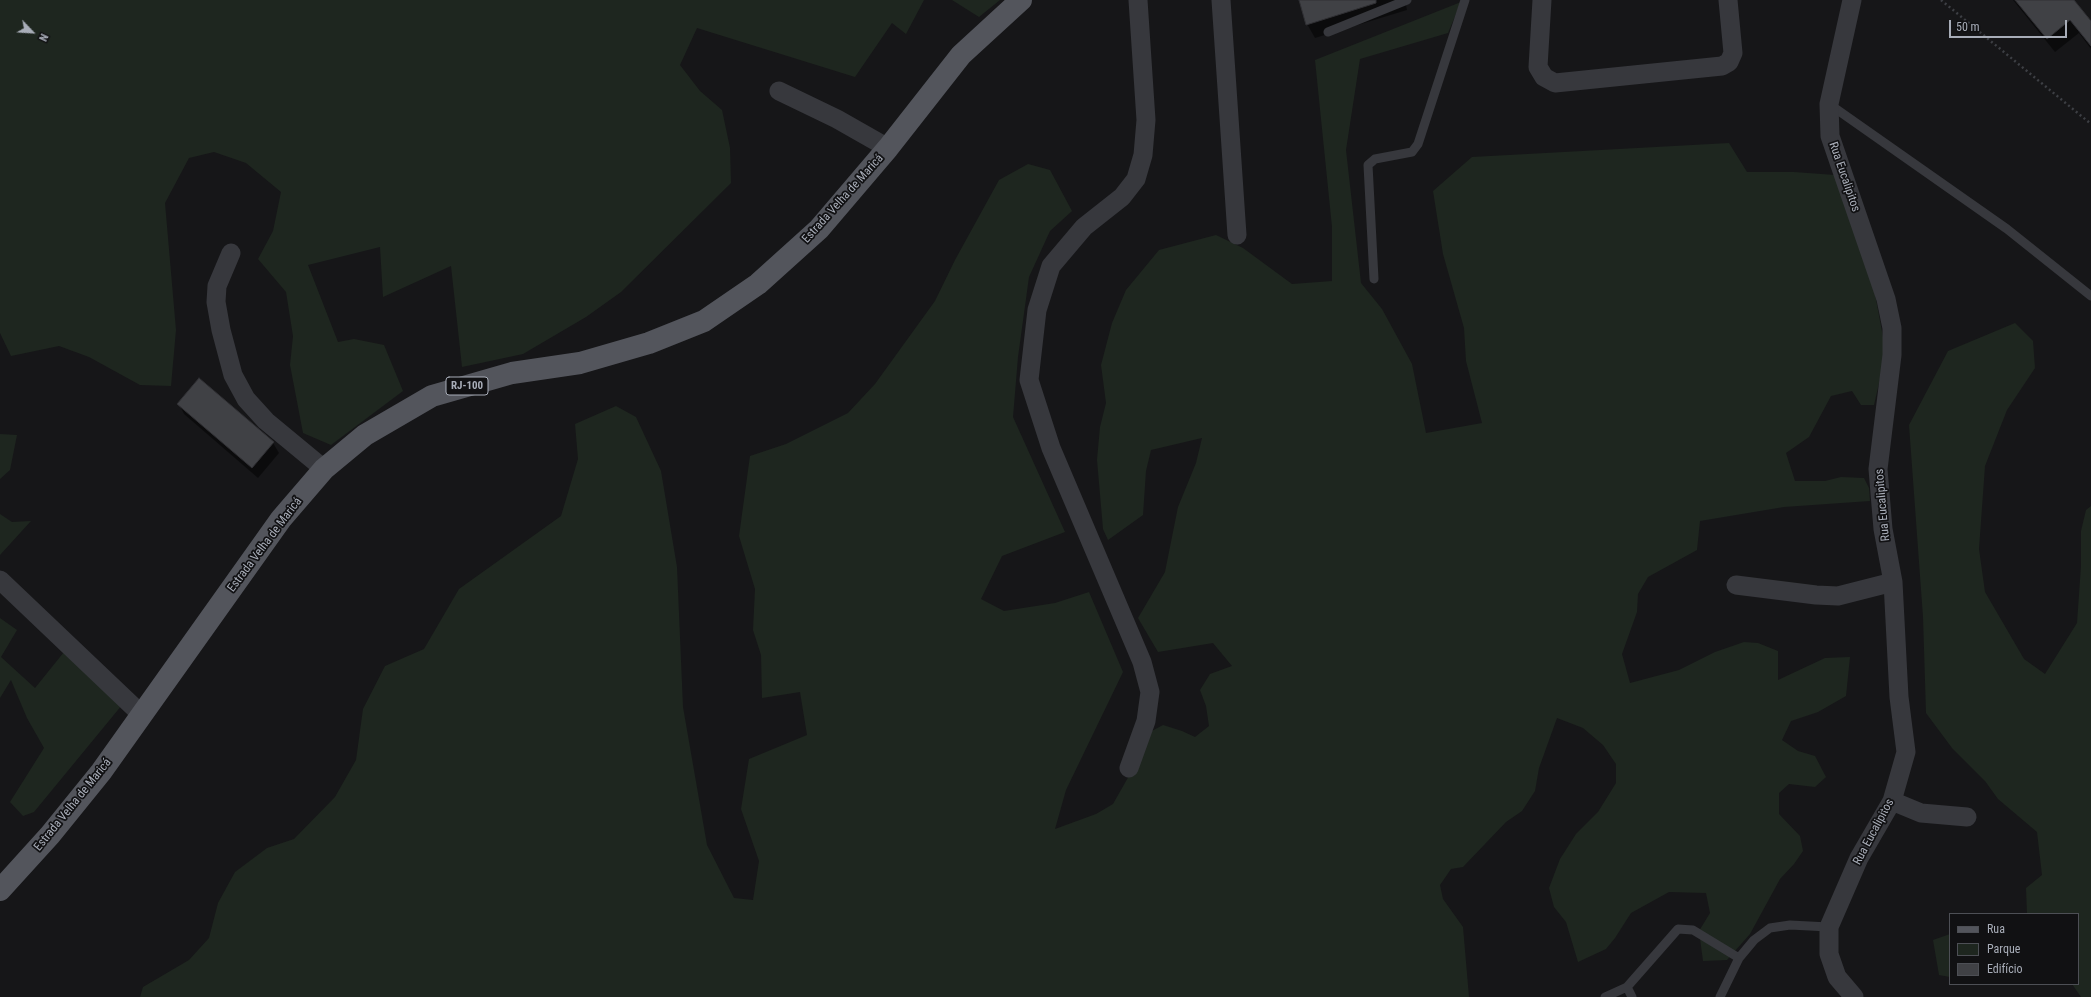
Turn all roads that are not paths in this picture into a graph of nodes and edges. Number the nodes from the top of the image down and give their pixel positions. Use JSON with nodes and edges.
{"nodes":[{"id":1,"x":1021,"y":0,"type":"edge"},
{"id":2,"x":1138,"y":0,"type":"edge"},
{"id":3,"x":1221,"y":0,"type":"edge"},
{"id":4,"x":1407,"y":0,"type":"edge"},
{"id":5,"x":1465,"y":0,"type":"edge"},
{"id":6,"x":1542,"y":0,"type":"edge"},
{"id":7,"x":1728,"y":0,"type":"edge"},
{"id":8,"x":1852,"y":0,"type":"edge"},
{"id":9,"x":1328,"y":32,"type":"dead end"},
{"id":10,"x":779,"y":91,"type":"dead end"},
{"id":11,"x":1829,"y":104,"type":"junction"},
{"id":12,"x":888,"y":148,"type":"junction"},
{"id":13,"x":1237,"y":235,"type":"dead end"},
{"id":14,"x":231,"y":253,"type":"dead end"},
{"id":15,"x":1374,"y":279,"type":"dead end"},
{"id":16,"x":2091,"y":296,"type":"edge"},
{"id":17,"x":324,"y":469,"type":"junction"},
{"id":18,"x":0,"y":580,"type":"edge"},
{"id":19,"x":1893,"y":582,"type":"junction"},
{"id":20,"x":1736,"y":585,"type":"dead end"},
{"id":21,"x":142,"y":715,"type":"junction"},
{"id":22,"x":1129,"y":768,"type":"dead end"},
{"id":23,"x":1892,"y":802,"type":"junction"},
{"id":24,"x":1967,"y":817,"type":"dead end"},
{"id":25,"x":0,"y":890,"type":"edge"},
{"id":26,"x":1829,"y":927,"type":"junction"},
{"id":27,"x":1739,"y":958,"type":"junction"},
{"id":28,"x":1627,"y":987,"type":"junction"},
{"id":29,"x":1605,"y":997,"type":"edge"},
{"id":30,"x":1632,"y":997,"type":"edge"},
{"id":31,"x":1720,"y":997,"type":"edge"},
{"id":32,"x":1854,"y":997,"type":"edge"}],
"edges":[{"from":1,"to":12,"type":"main road","name":"Estrada Velha de Maricá","number":"RJ-100"},
{"from":2,"to":22,"type":"street"},
{"from":3,"to":13,"type":"street"},
{"from":4,"to":9,"type":"lane"},
{"from":5,"to":15,"type":"lane"},
{"from":6,"to":7,"type":"street"},
{"from":8,"to":11,"type":"street","name":"Rua Eucalipitos"},
{"from":10,"to":12,"type":"street"},
{"from":11,"to":16,"type":"lane"},
{"from":11,"to":19,"type":"street","name":"Rua Eucalipitos"},
{"from":12,"to":17,"type":"main road","name":"Estrada Velha de Maricá","number":"RJ-100"},
{"from":14,"to":17,"type":"street"},
{"from":17,"to":21,"type":"main road","name":"Estrada Velha de Maricá","number":"RJ-100"},
{"from":18,"to":21,"type":"street"},
{"from":19,"to":20,"type":"street"},
{"from":19,"to":23,"type":"street","name":"Rua Eucalipitos"},
{"from":21,"to":25,"type":"main road","name":"Estrada Velha de Maricá","number":"RJ-100"},
{"from":23,"to":24,"type":"street"},
{"from":23,"to":26,"type":"street","name":"Rua Eucalipitos"},
{"from":26,"to":27,"type":"lane"},
{"from":26,"to":32,"type":"street","name":"Rua Eucalipitos"},
{"from":27,"to":28,"type":"lane"},
{"from":27,"to":31,"type":"lane"},
{"from":28,"to":29,"type":"lane"},
{"from":28,"to":30,"type":"lane"}]}
